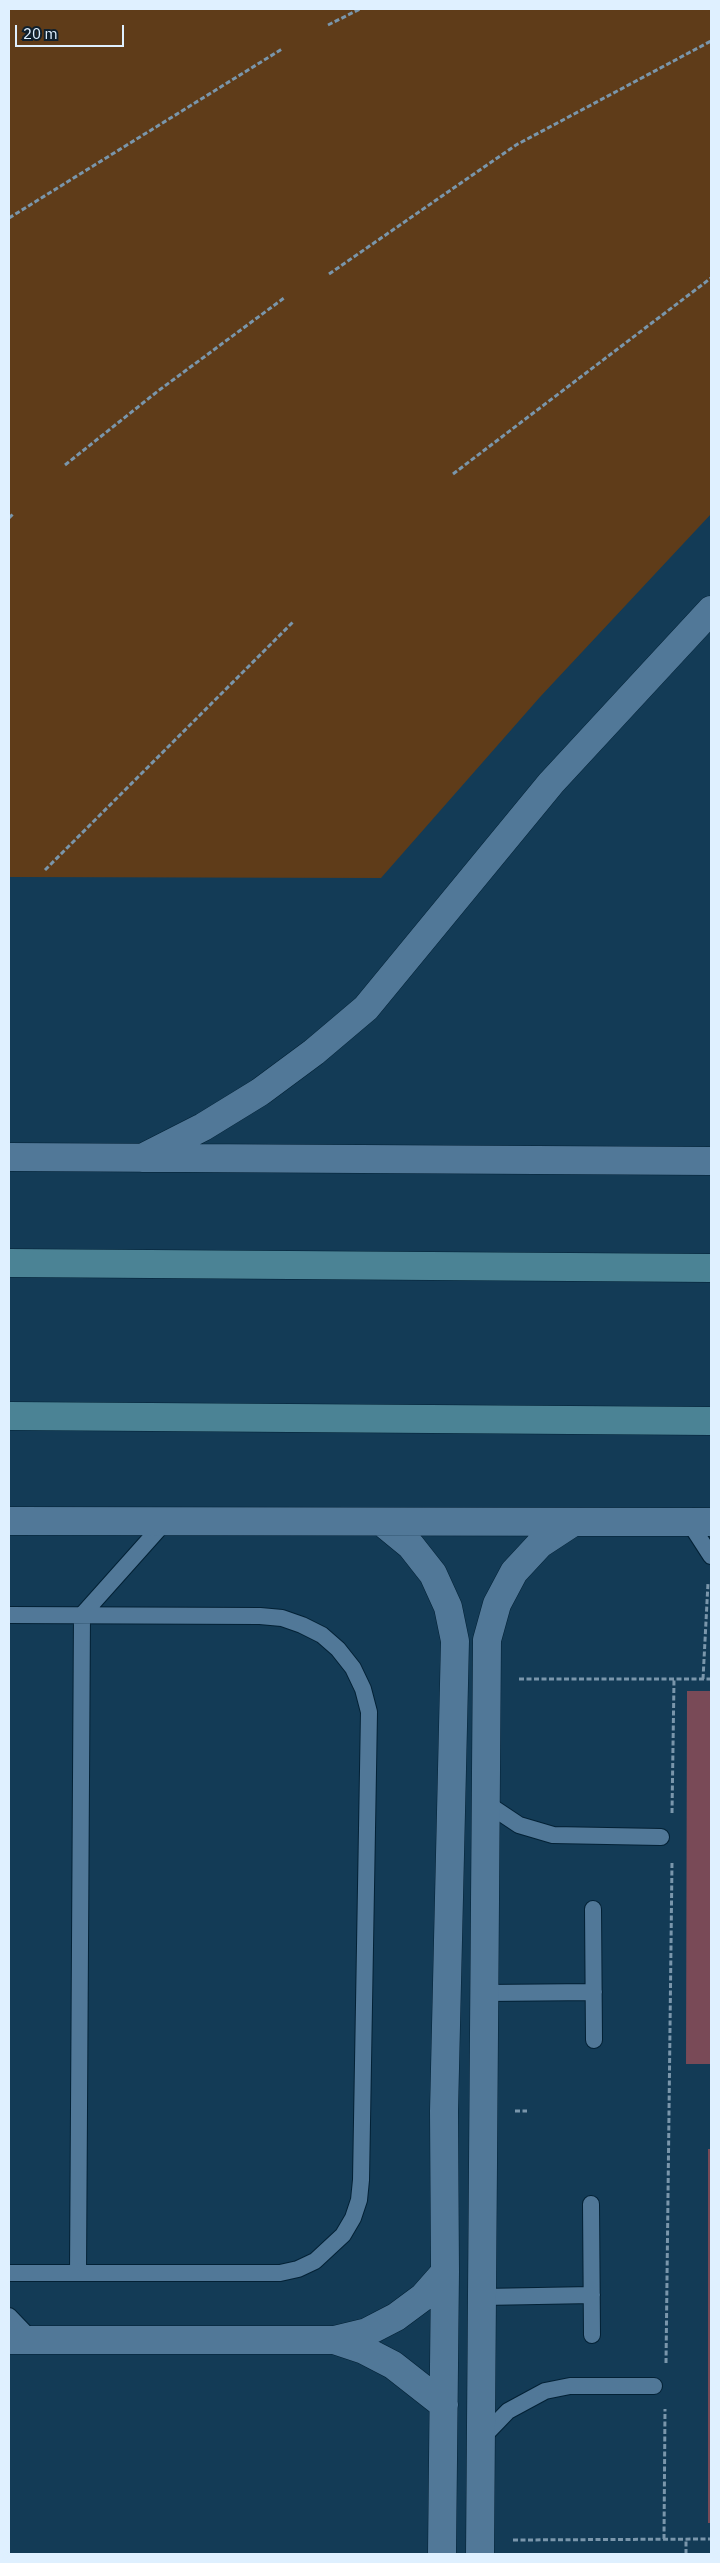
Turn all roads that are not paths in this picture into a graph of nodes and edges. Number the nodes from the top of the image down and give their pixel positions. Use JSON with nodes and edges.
{"nodes":[{"id":1,"x":711,"y":610,"type":"edge"},
{"id":2,"x":9,"y":1157,"type":"edge"},
{"id":3,"x":142,"y":1158,"type":"junction"},
{"id":4,"x":711,"y":1161,"type":"edge"},
{"id":5,"x":9,"y":1264,"type":"edge"},
{"id":6,"x":711,"y":1268,"type":"edge"},
{"id":7,"x":9,"y":1416,"type":"edge"},
{"id":8,"x":711,"y":1421,"type":"edge"},
{"id":9,"x":9,"y":1521,"type":"edge"},
{"id":10,"x":165,"y":1522,"type":"junction"},
{"id":11,"x":700,"y":1522,"type":"edge"},
{"id":12,"x":383,"y":1523,"type":"junction"},
{"id":13,"x":572,"y":1523,"type":"junction"},
{"id":14,"x":711,"y":1556,"type":"edge"},
{"id":15,"x":9,"y":1615,"type":"edge"},
{"id":16,"x":82,"y":1615,"type":"junction"},
{"id":17,"x":486,"y":1803,"type":"junction"},
{"id":18,"x":661,"y":1837,"type":"dead end"},
{"id":19,"x":593,"y":1910,"type":"dead end"},
{"id":20,"x":594,"y":1992,"type":"junction"},
{"id":21,"x":486,"y":1993,"type":"junction"},
{"id":22,"x":594,"y":2040,"type":"dead end"},
{"id":23,"x":591,"y":2204,"type":"dead end"},
{"id":24,"x":445,"y":2272,"type":"junction"},
{"id":25,"x":9,"y":2273,"type":"edge"},
{"id":26,"x":78,"y":2273,"type":"junction"},
{"id":27,"x":592,"y":2295,"type":"junction"},
{"id":28,"x":483,"y":2297,"type":"junction"},
{"id":29,"x":9,"y":2316,"type":"edge"},
{"id":30,"x":592,"y":2335,"type":"dead end"},
{"id":31,"x":20,"y":2340,"type":"edge"},
{"id":32,"x":334,"y":2340,"type":"junction"},
{"id":33,"x":654,"y":2386,"type":"dead end"},
{"id":34,"x":444,"y":2404,"type":"junction"},
{"id":35,"x":481,"y":2440,"type":"junction"},
{"id":36,"x":480,"y":2547,"type":"edge"},
{"id":37,"x":442,"y":2554,"type":"edge"}],
"edges":[{"from":1,"to":3,"type":"street"},
{"from":2,"to":3,"type":"street"},
{"from":3,"to":4,"type":"street"},
{"from":5,"to":6,"type":"main road"},
{"from":7,"to":8,"type":"main road"},
{"from":9,"to":10,"type":"street"},
{"from":10,"to":12,"type":"street"},
{"from":10,"to":16,"type":"lane"},
{"from":11,"to":13,"type":"street"},
{"from":11,"to":14,"type":"lane"},
{"from":12,"to":13,"type":"street"},
{"from":12,"to":24,"type":"street"},
{"from":13,"to":17,"type":"street"},
{"from":15,"to":16,"type":"lane"},
{"from":16,"to":26,"type":"lane"},
{"from":16,"to":26,"type":"lane"},
{"from":17,"to":18,"type":"lane"},
{"from":17,"to":21,"type":"street"},
{"from":19,"to":20,"type":"lane"},
{"from":20,"to":21,"type":"lane"},
{"from":20,"to":22,"type":"lane"},
{"from":21,"to":28,"type":"street"},
{"from":23,"to":27,"type":"lane"},
{"from":24,"to":32,"type":"street"},
{"from":24,"to":34,"type":"street"},
{"from":25,"to":26,"type":"lane"},
{"from":27,"to":28,"type":"lane"},
{"from":27,"to":30,"type":"lane"},
{"from":28,"to":35,"type":"street"},
{"from":29,"to":31,"type":"lane"},
{"from":31,"to":32,"type":"street"},
{"from":32,"to":34,"type":"street"},
{"from":33,"to":35,"type":"lane"},
{"from":34,"to":37,"type":"street"},
{"from":35,"to":36,"type":"street"}]}
